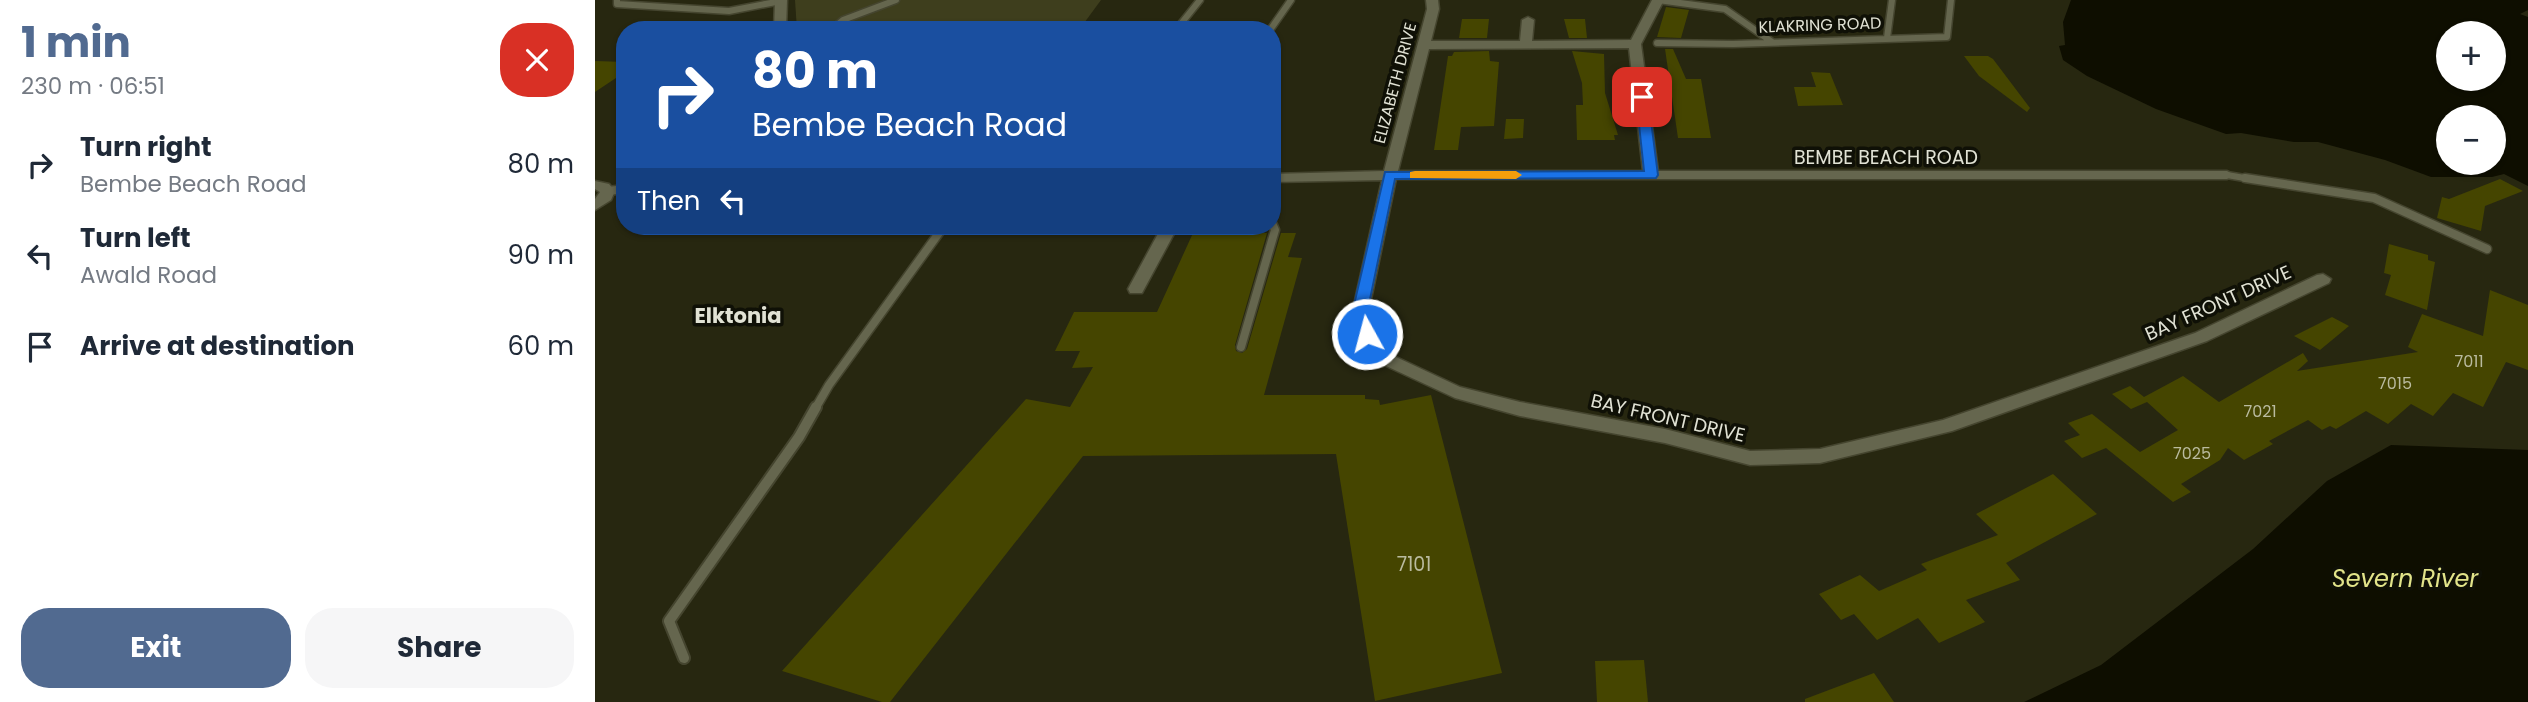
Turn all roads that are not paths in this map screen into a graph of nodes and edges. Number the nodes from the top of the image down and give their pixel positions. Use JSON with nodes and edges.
{"nodes":[{"id":1,"x":617,"y":0,"type":"edge"},
{"id":2,"x":781,"y":0,"type":"edge"},
{"id":3,"x":896,"y":0,"type":"edge"},
{"id":4,"x":1200,"y":0,"type":"edge"},
{"id":5,"x":1291,"y":0,"type":"edge"},
{"id":6,"x":1432,"y":0,"type":"edge"},
{"id":7,"x":1658,"y":0,"type":"edge"},
{"id":8,"x":1892,"y":0,"type":"edge"},
{"id":9,"x":1951,"y":0,"type":"edge"},
{"id":10,"x":1528,"y":20,"type":"dead end"},
{"id":11,"x":780,"y":21,"type":"edge"},
{"id":12,"x":842,"y":21,"type":"edge"},
{"id":13,"x":1183,"y":21,"type":"edge"},
{"id":14,"x":1276,"y":21,"type":"edge"},
{"id":15,"x":1887,"y":38,"type":"junction"},
{"id":16,"x":1772,"y":42,"type":"junction"},
{"id":17,"x":1657,"y":43,"type":"dead end"},
{"id":18,"x":1526,"y":44,"type":"junction"},
{"id":19,"x":1635,"y":44,"type":"junction"},
{"id":20,"x":1423,"y":45,"type":"junction"},
{"id":21,"x":1390,"y":175,"type":"junction"},
{"id":22,"x":1651,"y":175,"type":"junction"},
{"id":23,"x":2227,"y":175,"type":"joint"},
{"id":24,"x":1281,"y":178,"type":"edge"},
{"id":25,"x":601,"y":188,"type":"edge"},
{"id":26,"x":595,"y":206,"type":"edge"},
{"id":27,"x":937,"y":235,"type":"edge"},
{"id":28,"x":1165,"y":235,"type":"edge"},
{"id":29,"x":1274,"y":235,"type":"edge"},
{"id":30,"x":2487,"y":249,"type":"dead end"},
{"id":31,"x":2323,"y":279,"type":"dead end"},
{"id":32,"x":1136,"y":289,"type":"dead end"},
{"id":33,"x":1241,"y":347,"type":"dead end"},
{"id":34,"x":684,"y":658,"type":"dead end"}],
"edges":[{"from":1,"to":2,"type":"lane"},
{"from":2,"to":11,"type":"street"},
{"from":3,"to":12,"type":"lane"},
{"from":4,"to":13,"type":"lane"},
{"from":5,"to":14,"type":"lane"},
{"from":6,"to":20,"type":"street","name":"ELIZABETH DRIVE"},
{"from":7,"to":16,"type":"lane"},
{"from":7,"to":19,"type":"street"},
{"from":8,"to":15,"type":"lane"},
{"from":9,"to":15,"type":"lane","name":"KLAKRING ROAD"},
{"from":10,"to":18,"type":"street"},
{"from":15,"to":16,"type":"lane","name":"KLAKRING ROAD"},
{"from":16,"to":17,"type":"lane","name":"KLAKRING ROAD"},
{"from":18,"to":19,"type":"street"},
{"from":18,"to":20,"type":"street"},
{"from":19,"to":22,"type":"street"},
{"from":20,"to":21,"type":"street","name":"ELIZABETH DRIVE"},
{"from":21,"to":22,"type":"street","name":"BEMBE BEACH ROAD"},
{"from":21,"to":24,"type":"street","name":"BEMBE BEACH ROAD"},
{"from":21,"to":31,"type":"street","name":"BAY FRONT DRIVE"},
{"from":22,"to":23,"type":"street","name":"BEMBE BEACH ROAD"},
{"from":23,"to":30,"type":"lane","name":"BEMBE BEACH ROAD"},
{"from":25,"to":26,"type":"street"},
{"from":27,"to":34,"type":"lane"},
{"from":28,"to":32,"type":"street"},
{"from":29,"to":33,"type":"lane"}]}
